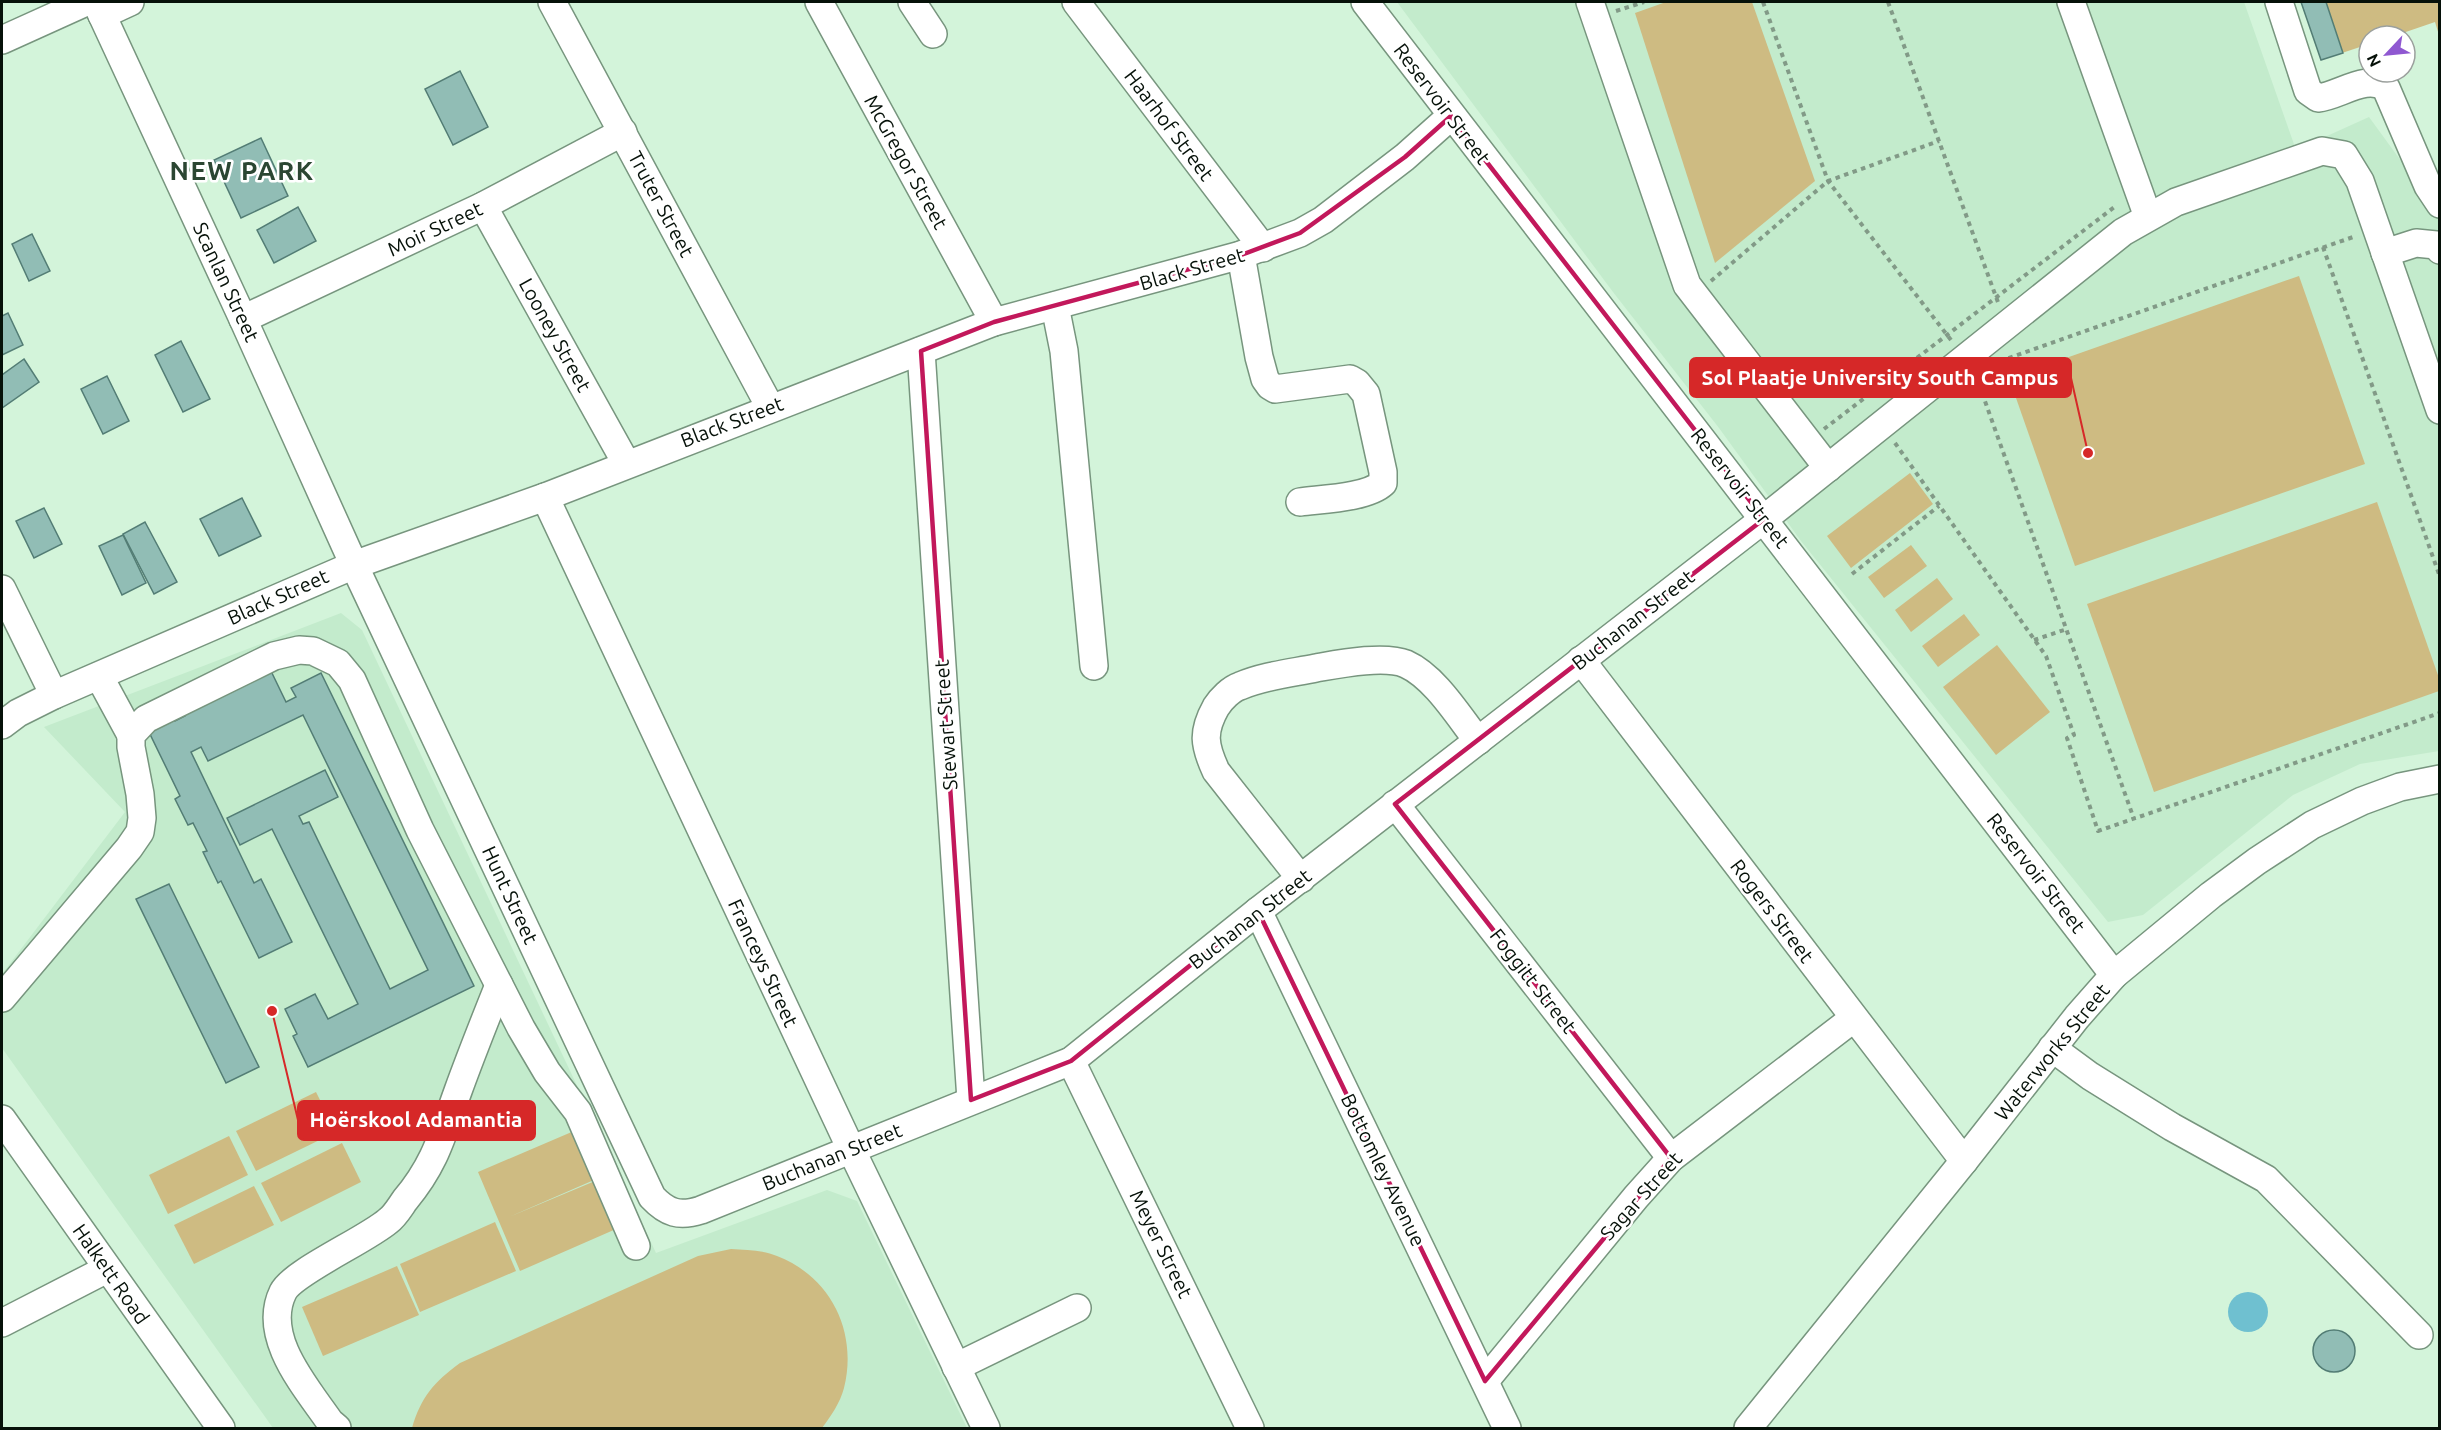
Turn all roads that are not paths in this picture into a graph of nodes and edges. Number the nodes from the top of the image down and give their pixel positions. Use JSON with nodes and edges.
{"nodes":[{"id":1,"x":130,"y":2,"type":"edge"},
{"id":2,"x":552,"y":2,"type":"edge"},
{"id":3,"x":819,"y":2,"type":"edge"},
{"id":4,"x":912,"y":2,"type":"edge"},
{"id":5,"x":1076,"y":2,"type":"edge"},
{"id":6,"x":1365,"y":2,"type":"edge"},
{"id":7,"x":2071,"y":2,"type":"edge"},
{"id":8,"x":2279,"y":2,"type":"edge"},
{"id":9,"x":94,"y":6,"type":"edge"},
{"id":10,"x":1592,"y":10,"type":"edge"},
{"id":11,"x":933,"y":34,"type":"dead end"},
{"id":12,"x":2,"y":40,"type":"edge"},
{"id":13,"x":1451,"y":116,"type":"junction"},
{"id":14,"x":622,"y":132,"type":"junction"},
{"id":15,"x":2439,"y":204,"type":"edge"},
{"id":16,"x":483,"y":206,"type":"junction"},
{"id":17,"x":2148,"y":217,"type":"junction"},
{"id":18,"x":2380,"y":241,"type":"junction"},
{"id":19,"x":2439,"y":250,"type":"edge"},
{"id":20,"x":1252,"y":252,"type":"junction"},
{"id":21,"x":1055,"y":306,"type":"junction"},
{"id":22,"x":243,"y":319,"type":"junction"},
{"id":23,"x":993,"y":322,"type":"junction"},
{"id":24,"x":921,"y":351,"type":"junction"},
{"id":25,"x":770,"y":407,"type":"junction"},
{"id":26,"x":2439,"y":410,"type":"edge"},
{"id":27,"x":626,"y":463,"type":"junction"},
{"id":28,"x":1828,"y":468,"type":"junction"},
{"id":29,"x":545,"y":496,"type":"junction"},
{"id":30,"x":1300,"y":502,"type":"dead end"},
{"id":31,"x":1764,"y":519,"type":"junction"},
{"id":32,"x":354,"y":565,"type":"junction"},
{"id":33,"x":2,"y":589,"type":"edge"},
{"id":34,"x":1581,"y":660,"type":"junction"},
{"id":35,"x":1094,"y":666,"type":"dead end"},
{"id":36,"x":99,"y":676,"type":"junction"},
{"id":37,"x":54,"y":695,"type":"junction"},
{"id":38,"x":2,"y":725,"type":"edge"},
{"id":39,"x":131,"y":735,"type":"junction"},
{"id":40,"x":1478,"y":741,"type":"junction"},
{"id":41,"x":2439,"y":779,"type":"edge"},
{"id":42,"x":1395,"y":804,"type":"junction"},
{"id":43,"x":1301,"y":879,"type":"junction"},
{"id":44,"x":1258,"y":911,"type":"junction"},
{"id":45,"x":2114,"y":975,"type":"junction"},
{"id":46,"x":499,"y":985,"type":"junction"},
{"id":47,"x":2,"y":998,"type":"edge"},
{"id":48,"x":1854,"y":1018,"type":"junction"},
{"id":49,"x":2052,"y":1048,"type":"junction"},
{"id":50,"x":1071,"y":1060,"type":"junction"},
{"id":51,"x":971,"y":1100,"type":"junction"},
{"id":52,"x":2,"y":1119,"type":"edge"},
{"id":53,"x":850,"y":1149,"type":"junction"},
{"id":54,"x":1671,"y":1158,"type":"junction"},
{"id":55,"x":1964,"y":1161,"type":"junction"},
{"id":56,"x":677,"y":1214,"type":"joint"},
{"id":57,"x":636,"y":1246,"type":"dead end"},
{"id":58,"x":107,"y":1269,"type":"junction"},
{"id":59,"x":1077,"y":1308,"type":"dead end"},
{"id":60,"x":2,"y":1323,"type":"edge"},
{"id":61,"x":2419,"y":1335,"type":"dead end"},
{"id":62,"x":956,"y":1367,"type":"junction"},
{"id":63,"x":1485,"y":1381,"type":"junction"},
{"id":64,"x":221,"y":1428,"type":"edge"},
{"id":65,"x":336,"y":1428,"type":"edge"},
{"id":66,"x":986,"y":1428,"type":"edge"},
{"id":67,"x":1250,"y":1428,"type":"edge"},
{"id":68,"x":1508,"y":1428,"type":"edge"},
{"id":69,"x":1748,"y":1428,"type":"edge"}],
"edges":[{"from":1,"to":9,"type":"street"},
{"from":2,"to":14,"type":"street","name":"Truter Street"},
{"from":3,"to":23,"type":"street","name":"McGregor Street"},
{"from":4,"to":11,"type":"street"},
{"from":5,"to":20,"type":"street","name":"Haarhof Street"},
{"from":6,"to":13,"type":"street","name":"Reservoir Street"},
{"from":7,"to":17,"type":"street"},
{"from":8,"to":15,"type":"street"},
{"from":9,"to":12,"type":"street"},
{"from":9,"to":22,"type":"street","name":"Scanlan Street"},
{"from":10,"to":28,"type":"street"},
{"from":13,"to":20,"type":"street","name":"Black Street"},
{"from":13,"to":31,"type":"street","name":"Reservoir Street"},
{"from":14,"to":16,"type":"street","name":"Moir Street"},
{"from":14,"to":25,"type":"street","name":"Truter Street"},
{"from":16,"to":22,"type":"street","name":"Moir Street"},
{"from":16,"to":27,"type":"street","name":"Looney Street"},
{"from":17,"to":18,"type":"street","name":"Buchanan Street"},
{"from":17,"to":28,"type":"street","name":"Buchanan Street"},
{"from":18,"to":19,"type":"street"},
{"from":18,"to":26,"type":"street"},
{"from":20,"to":21,"type":"street","name":"Black Street"},
{"from":20,"to":30,"type":"street"},
{"from":21,"to":23,"type":"street","name":"Black Street"},
{"from":21,"to":35,"type":"street"},
{"from":22,"to":32,"type":"street","name":"Scanlan Street"},
{"from":23,"to":24,"type":"street","name":"Black Street"},
{"from":24,"to":25,"type":"street","name":"Black Street"},
{"from":24,"to":51,"type":"street","name":"Stewart Street"},
{"from":25,"to":27,"type":"street","name":"Black Street"},
{"from":27,"to":29,"type":"street","name":"Black Street"},
{"from":28,"to":31,"type":"street","name":"Buchanan Street"},
{"from":29,"to":32,"type":"street","name":"Black Street"},
{"from":29,"to":53,"type":"street","name":"Franceys Street"},
{"from":31,"to":34,"type":"street","name":"Buchanan Street"},
{"from":31,"to":45,"type":"street","name":"Reservoir Street"},
{"from":32,"to":36,"type":"street","name":"Black Street"},
{"from":32,"to":56,"type":"street","name":"Hunt Street"},
{"from":33,"to":37,"type":"street"},
{"from":34,"to":40,"type":"street","name":"Buchanan Street"},
{"from":34,"to":48,"type":"street","name":"Rogers Street"},
{"from":36,"to":37,"type":"street","name":"Black Street"},
{"from":36,"to":39,"type":"street"},
{"from":37,"to":38,"type":"street","name":"Black Street"},
{"from":39,"to":46,"type":"street"},
{"from":39,"to":47,"type":"street"},
{"from":40,"to":42,"type":"street","name":"Buchanan Street"},
{"from":40,"to":43,"type":"street"},
{"from":41,"to":45,"type":"street","name":"Waterworks Street"},
{"from":42,"to":43,"type":"street","name":"Buchanan Street"},
{"from":42,"to":54,"type":"street","name":"Foggitt Street"},
{"from":43,"to":44,"type":"street","name":"Buchanan Street"},
{"from":44,"to":50,"type":"street","name":"Buchanan Street"},
{"from":44,"to":63,"type":"street","name":"Bottomley Avenue"},
{"from":45,"to":49,"type":"street","name":"Waterworks Street"},
{"from":46,"to":57,"type":"street"},
{"from":46,"to":65,"type":"street"},
{"from":48,"to":54,"type":"street","name":"Sagar Street"},
{"from":48,"to":55,"type":"street","name":"Rogers Street"},
{"from":49,"to":55,"type":"street","name":"Waterworks Street"},
{"from":49,"to":61,"type":"street"},
{"from":50,"to":51,"type":"street","name":"Buchanan Street"},
{"from":50,"to":67,"type":"street","name":"Meyer Street"},
{"from":51,"to":53,"type":"street","name":"Buchanan Street"},
{"from":52,"to":58,"type":"street","name":"Halkett Road"},
{"from":53,"to":56,"type":"street","name":"Buchanan Street"},
{"from":53,"to":62,"type":"street","name":"Franceys Street"},
{"from":54,"to":63,"type":"street","name":"Sagar Street"},
{"from":55,"to":69,"type":"street","name":"Waterworks Street"},
{"from":58,"to":60,"type":"street"},
{"from":58,"to":64,"type":"street","name":"Halkett Road"},
{"from":59,"to":62,"type":"street"},
{"from":62,"to":66,"type":"street","name":"Franceys Street"},
{"from":63,"to":68,"type":"street","name":"Bottomley Avenue"}]}
